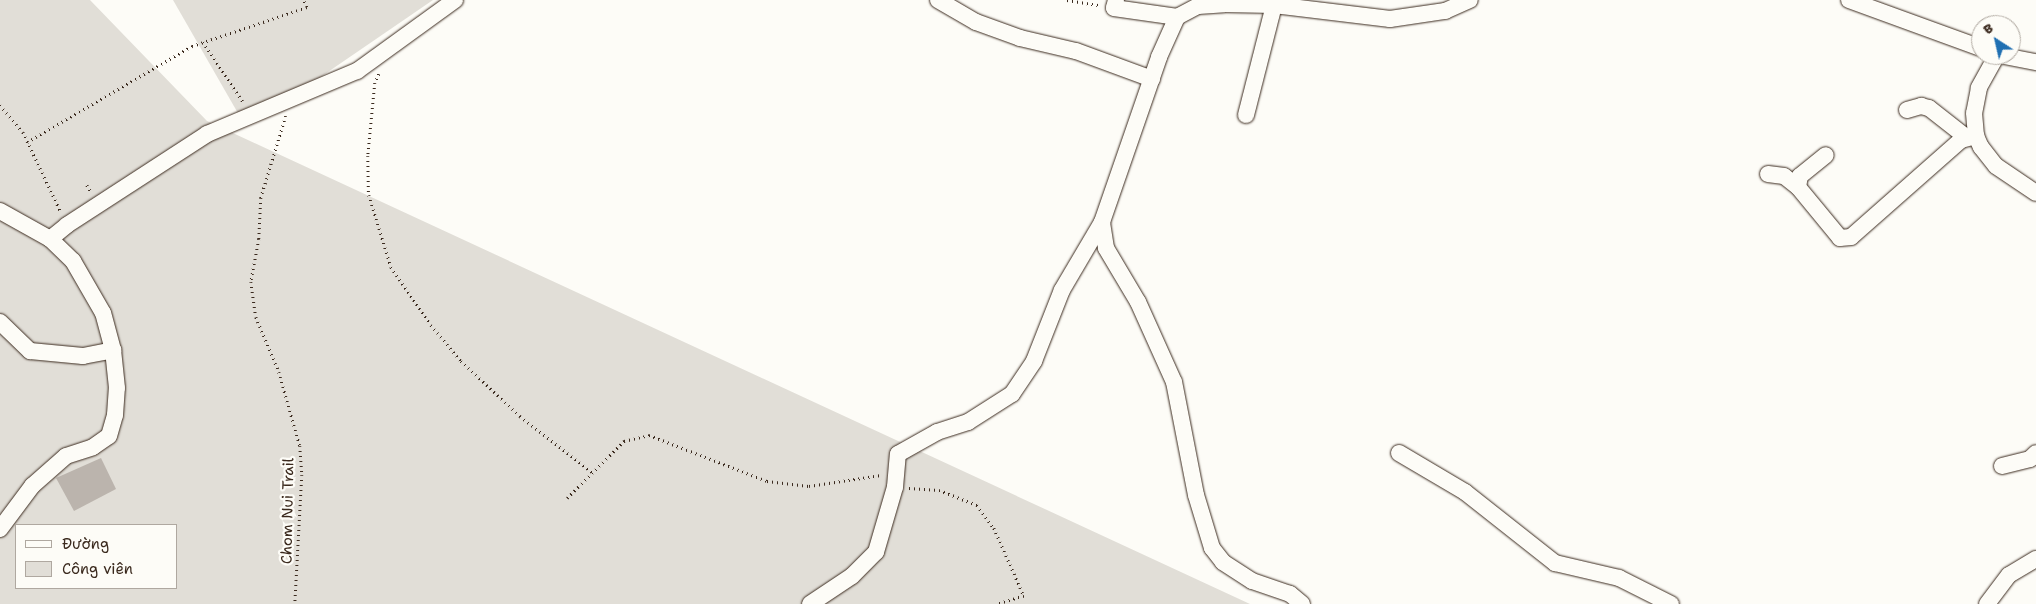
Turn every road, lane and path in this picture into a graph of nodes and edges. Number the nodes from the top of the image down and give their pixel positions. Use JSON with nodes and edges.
{"nodes":[{"id":1,"x":303,"y":0,"type":"edge"},
{"id":2,"x":455,"y":0,"type":"edge"},
{"id":3,"x":938,"y":0,"type":"edge"},
{"id":4,"x":1067,"y":0,"type":"edge"},
{"id":5,"x":1470,"y":0,"type":"edge"},
{"id":6,"x":1849,"y":0,"type":"edge"},
{"id":7,"x":1224,"y":2,"type":"edge"},
{"id":8,"x":1115,"y":4,"type":"edge"},
{"id":9,"x":1274,"y":5,"type":"junction"},
{"id":10,"x":1177,"y":17,"type":"junction"},
{"id":11,"x":203,"y":42,"type":"junction"},
{"id":12,"x":1971,"y":44,"type":"edge"},
{"id":13,"x":2021,"y":59,"type":"edge"},
{"id":14,"x":2036,"y":62,"type":"edge"},
{"id":15,"x":1992,"y":65,"type":"edge"},
{"id":16,"x":381,"y":71,"type":"dead end"},
{"id":17,"x":1152,"y":80,"type":"junction"},
{"id":18,"x":287,"y":100,"type":"junction"},
{"id":19,"x":0,"y":105,"type":"edge"},
{"id":20,"x":1907,"y":110,"type":"dead end"},
{"id":21,"x":253,"y":115,"type":"junction"},
{"id":22,"x":1246,"y":115,"type":"dead end"},
{"id":23,"x":1971,"y":136,"type":"junction"},
{"id":24,"x":27,"y":142,"type":"junction"},
{"id":25,"x":1826,"y":155,"type":"dead end"},
{"id":26,"x":1768,"y":174,"type":"dead end"},
{"id":27,"x":1798,"y":187,"type":"junction"},
{"id":28,"x":2036,"y":194,"type":"edge"},
{"id":29,"x":0,"y":211,"type":"edge"},
{"id":30,"x":1102,"y":222,"type":"junction"},
{"id":31,"x":67,"y":224,"type":"junction"},
{"id":32,"x":50,"y":239,"type":"junction"},
{"id":33,"x":0,"y":322,"type":"edge"},
{"id":34,"x":113,"y":350,"type":"junction"},
{"id":35,"x":2036,"y":453,"type":"edge"},
{"id":36,"x":1399,"y":454,"type":"dead end"},
{"id":37,"x":2002,"y":466,"type":"dead end"},
{"id":38,"x":592,"y":472,"type":"junction"},
{"id":39,"x":895,"y":481,"type":"junction"},
{"id":40,"x":567,"y":498,"type":"dead end"},
{"id":41,"x":0,"y":529,"type":"edge"},
{"id":42,"x":2036,"y":559,"type":"edge"},
{"id":43,"x":295,"y":604,"type":"edge"},
{"id":44,"x":810,"y":604,"type":"edge"},
{"id":45,"x":997,"y":604,"type":"edge"},
{"id":46,"x":1302,"y":604,"type":"edge"},
{"id":47,"x":1672,"y":604,"type":"edge"},
{"id":48,"x":1987,"y":604,"type":"edge"}],
"edges":[{"from":1,"to":11,"type":"path"},
{"from":2,"to":18,"type":"street"},
{"from":3,"to":17,"type":"street"},
{"from":4,"to":8,"type":"path"},
{"from":5,"to":9,"type":"street"},
{"from":6,"to":12,"type":"street"},
{"from":7,"to":9,"type":"street"},
{"from":7,"to":10,"type":"street"},
{"from":8,"to":10,"type":"street"},
{"from":9,"to":22,"type":"street"},
{"from":10,"to":17,"type":"street"},
{"from":11,"to":21,"type":"path"},
{"from":11,"to":24,"type":"path"},
{"from":13,"to":14,"type":"street"},
{"from":15,"to":23,"type":"street"},
{"from":16,"to":38,"type":"path"},
{"from":17,"to":30,"type":"street"},
{"from":18,"to":21,"type":"street"},
{"from":18,"to":43,"type":"path","name":"Chom Nui Trail"},
{"from":19,"to":24,"type":"path"},
{"from":20,"to":23,"type":"street"},
{"from":21,"to":31,"type":"street"},
{"from":23,"to":27,"type":"street"},
{"from":23,"to":28,"type":"street"},
{"from":24,"to":31,"type":"path"},
{"from":25,"to":27,"type":"street"},
{"from":26,"to":27,"type":"street"},
{"from":29,"to":32,"type":"street"},
{"from":30,"to":39,"type":"street"},
{"from":30,"to":46,"type":"street"},
{"from":31,"to":32,"type":"street"},
{"from":32,"to":34,"type":"street"},
{"from":33,"to":34,"type":"street"},
{"from":34,"to":41,"type":"street"},
{"from":35,"to":37,"type":"street"},
{"from":36,"to":47,"type":"street"},
{"from":38,"to":39,"type":"path"},
{"from":38,"to":40,"type":"path"},
{"from":39,"to":44,"type":"street"},
{"from":39,"to":45,"type":"path"},
{"from":42,"to":48,"type":"street"}]}
